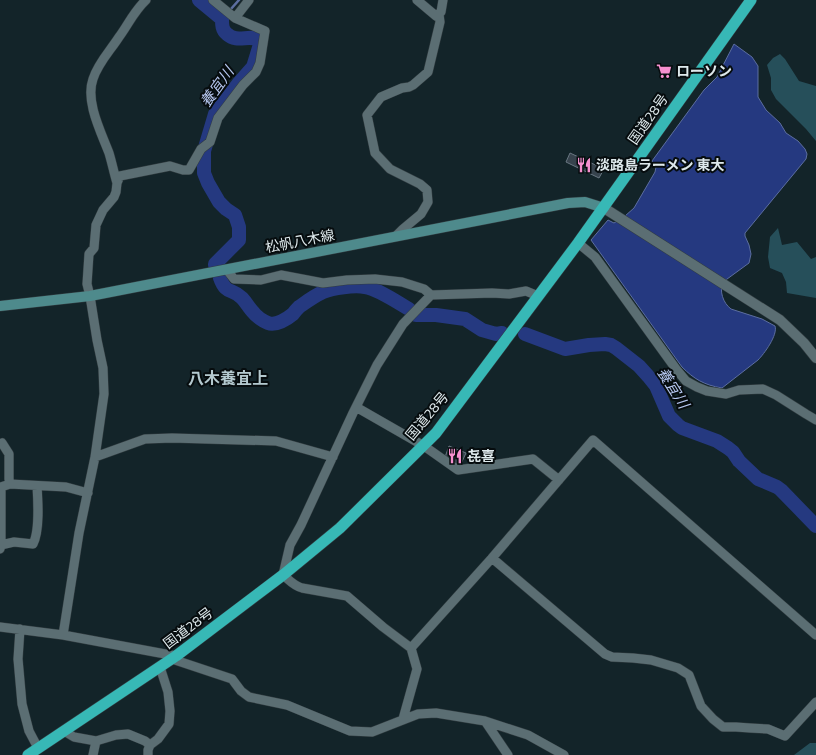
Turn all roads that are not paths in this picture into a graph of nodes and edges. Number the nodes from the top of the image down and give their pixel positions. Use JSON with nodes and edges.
{"nodes":[{"id":1,"x":146,"y":0,"type":"edge"},
{"id":2,"x":213,"y":0,"type":"edge"},
{"id":3,"x":249,"y":0,"type":"edge"},
{"id":4,"x":417,"y":0,"type":"edge"},
{"id":5,"x":443,"y":0,"type":"edge"},
{"id":6,"x":751,"y":0,"type":"edge"},
{"id":7,"x":439,"y":14,"type":"junction"},
{"id":8,"x":234,"y":17,"type":"junction"},
{"id":9,"x":117,"y":183,"type":"junction"},
{"id":10,"x":604,"y":208,"type":"junction"},
{"id":11,"x":396,"y":236,"type":"junction"},
{"id":12,"x":578,"y":243,"type":"junction"},
{"id":13,"x":227,"y":270,"type":"junction"},
{"id":14,"x":430,"y":295,"type":"junction"},
{"id":15,"x":90,"y":296,"type":"junction"},
{"id":16,"x":538,"y":296,"type":"junction"},
{"id":17,"x":0,"y":306,"type":"edge"},
{"id":18,"x":816,"y":358,"type":"edge"},
{"id":19,"x":356,"y":407,"type":"junction"},
{"id":20,"x":816,"y":420,"type":"edge"},
{"id":21,"x":0,"y":444,"type":"edge"},
{"id":22,"x":424,"y":446,"type":"junction"},
{"id":23,"x":95,"y":457,"type":"junction"},
{"id":24,"x":333,"y":457,"type":"junction"},
{"id":25,"x":559,"y":480,"type":"junction"},
{"id":26,"x":10,"y":484,"type":"junction"},
{"id":27,"x":37,"y":486,"type":"junction"},
{"id":28,"x":88,"y":492,"type":"junction"},
{"id":29,"x":0,"y":547,"type":"edge"},
{"id":30,"x":492,"y":558,"type":"junction"},
{"id":31,"x":283,"y":575,"type":"junction"},
{"id":32,"x":0,"y":627,"type":"edge"},
{"id":33,"x":20,"y":629,"type":"junction"},
{"id":34,"x":816,"y":634,"type":"edge"},
{"id":35,"x":63,"y":635,"type":"junction"},
{"id":36,"x":411,"y":648,"type":"junction"},
{"id":37,"x":174,"y":657,"type":"junction"},
{"id":38,"x":160,"y":667,"type":"junction"},
{"id":39,"x":816,"y":702,"type":"edge"},
{"id":40,"x":403,"y":719,"type":"junction"},
{"id":41,"x":485,"y":721,"type":"junction"},
{"id":42,"x":64,"y":731,"type":"junction"},
{"id":43,"x":96,"y":741,"type":"junction"},
{"id":44,"x":150,"y":745,"type":"junction"},
{"id":45,"x":32,"y":753,"type":"edge"},
{"id":46,"x":93,"y":755,"type":"edge"},
{"id":47,"x":148,"y":755,"type":"edge"},
{"id":48,"x":508,"y":755,"type":"edge"},
{"id":49,"x":563,"y":755,"type":"edge"}],
"edges":[{"from":1,"to":9,"type":"street"},
{"from":2,"to":8,"type":"street"},
{"from":3,"to":8,"type":"street"},
{"from":4,"to":7,"type":"street"},
{"from":5,"to":7,"type":"street"},
{"from":6,"to":10,"type":"highway","name":"国道28号"},
{"from":7,"to":11,"type":"street"},
{"from":8,"to":9,"type":"street"},
{"from":9,"to":15,"type":"street"},
{"from":10,"to":11,"type":"main road","name":"松帆八木線"},
{"from":10,"to":12,"type":"highway","name":"国道28号"},
{"from":10,"to":18,"type":"street"},
{"from":11,"to":13,"type":"main road","name":"松帆八木線"},
{"from":12,"to":16,"type":"highway","name":"国道28号"},
{"from":12,"to":20,"type":"street"},
{"from":13,"to":14,"type":"street"},
{"from":13,"to":15,"type":"main road","name":"松帆八木線"},
{"from":14,"to":16,"type":"street"},
{"from":14,"to":19,"type":"street"},
{"from":15,"to":17,"type":"main road","name":"松帆八木線"},
{"from":15,"to":23,"type":"street"},
{"from":16,"to":22,"type":"highway","name":"国道28号"},
{"from":19,"to":22,"type":"street"},
{"from":19,"to":24,"type":"street"},
{"from":21,"to":26,"type":"street"},
{"from":22,"to":25,"type":"street"},
{"from":22,"to":31,"type":"highway","name":"国道28号"},
{"from":23,"to":24,"type":"street"},
{"from":23,"to":28,"type":"street"},
{"from":24,"to":31,"type":"street"},
{"from":25,"to":30,"type":"street"},
{"from":25,"to":34,"type":"street"},
{"from":26,"to":27,"type":"street"},
{"from":26,"to":29,"type":"street"},
{"from":27,"to":28,"type":"street"},
{"from":27,"to":29,"type":"street"},
{"from":28,"to":35,"type":"street"},
{"from":30,"to":36,"type":"street"},
{"from":30,"to":39,"type":"street"},
{"from":31,"to":36,"type":"street"},
{"from":31,"to":37,"type":"highway","name":"国道28号"},
{"from":32,"to":33,"type":"street"},
{"from":33,"to":35,"type":"street"},
{"from":33,"to":45,"type":"street"},
{"from":35,"to":37,"type":"street"},
{"from":36,"to":40,"type":"street"},
{"from":37,"to":38,"type":"highway","name":"国道28号"},
{"from":37,"to":40,"type":"street"},
{"from":38,"to":42,"type":"highway","name":"国道28号"},
{"from":38,"to":44,"type":"street"},
{"from":40,"to":41,"type":"street"},
{"from":41,"to":48,"type":"street"},
{"from":41,"to":49,"type":"street"},
{"from":42,"to":43,"type":"street"},
{"from":42,"to":45,"type":"highway","name":"国道28号"},
{"from":43,"to":44,"type":"street"},
{"from":43,"to":46,"type":"street"},
{"from":44,"to":47,"type":"street"}]}
